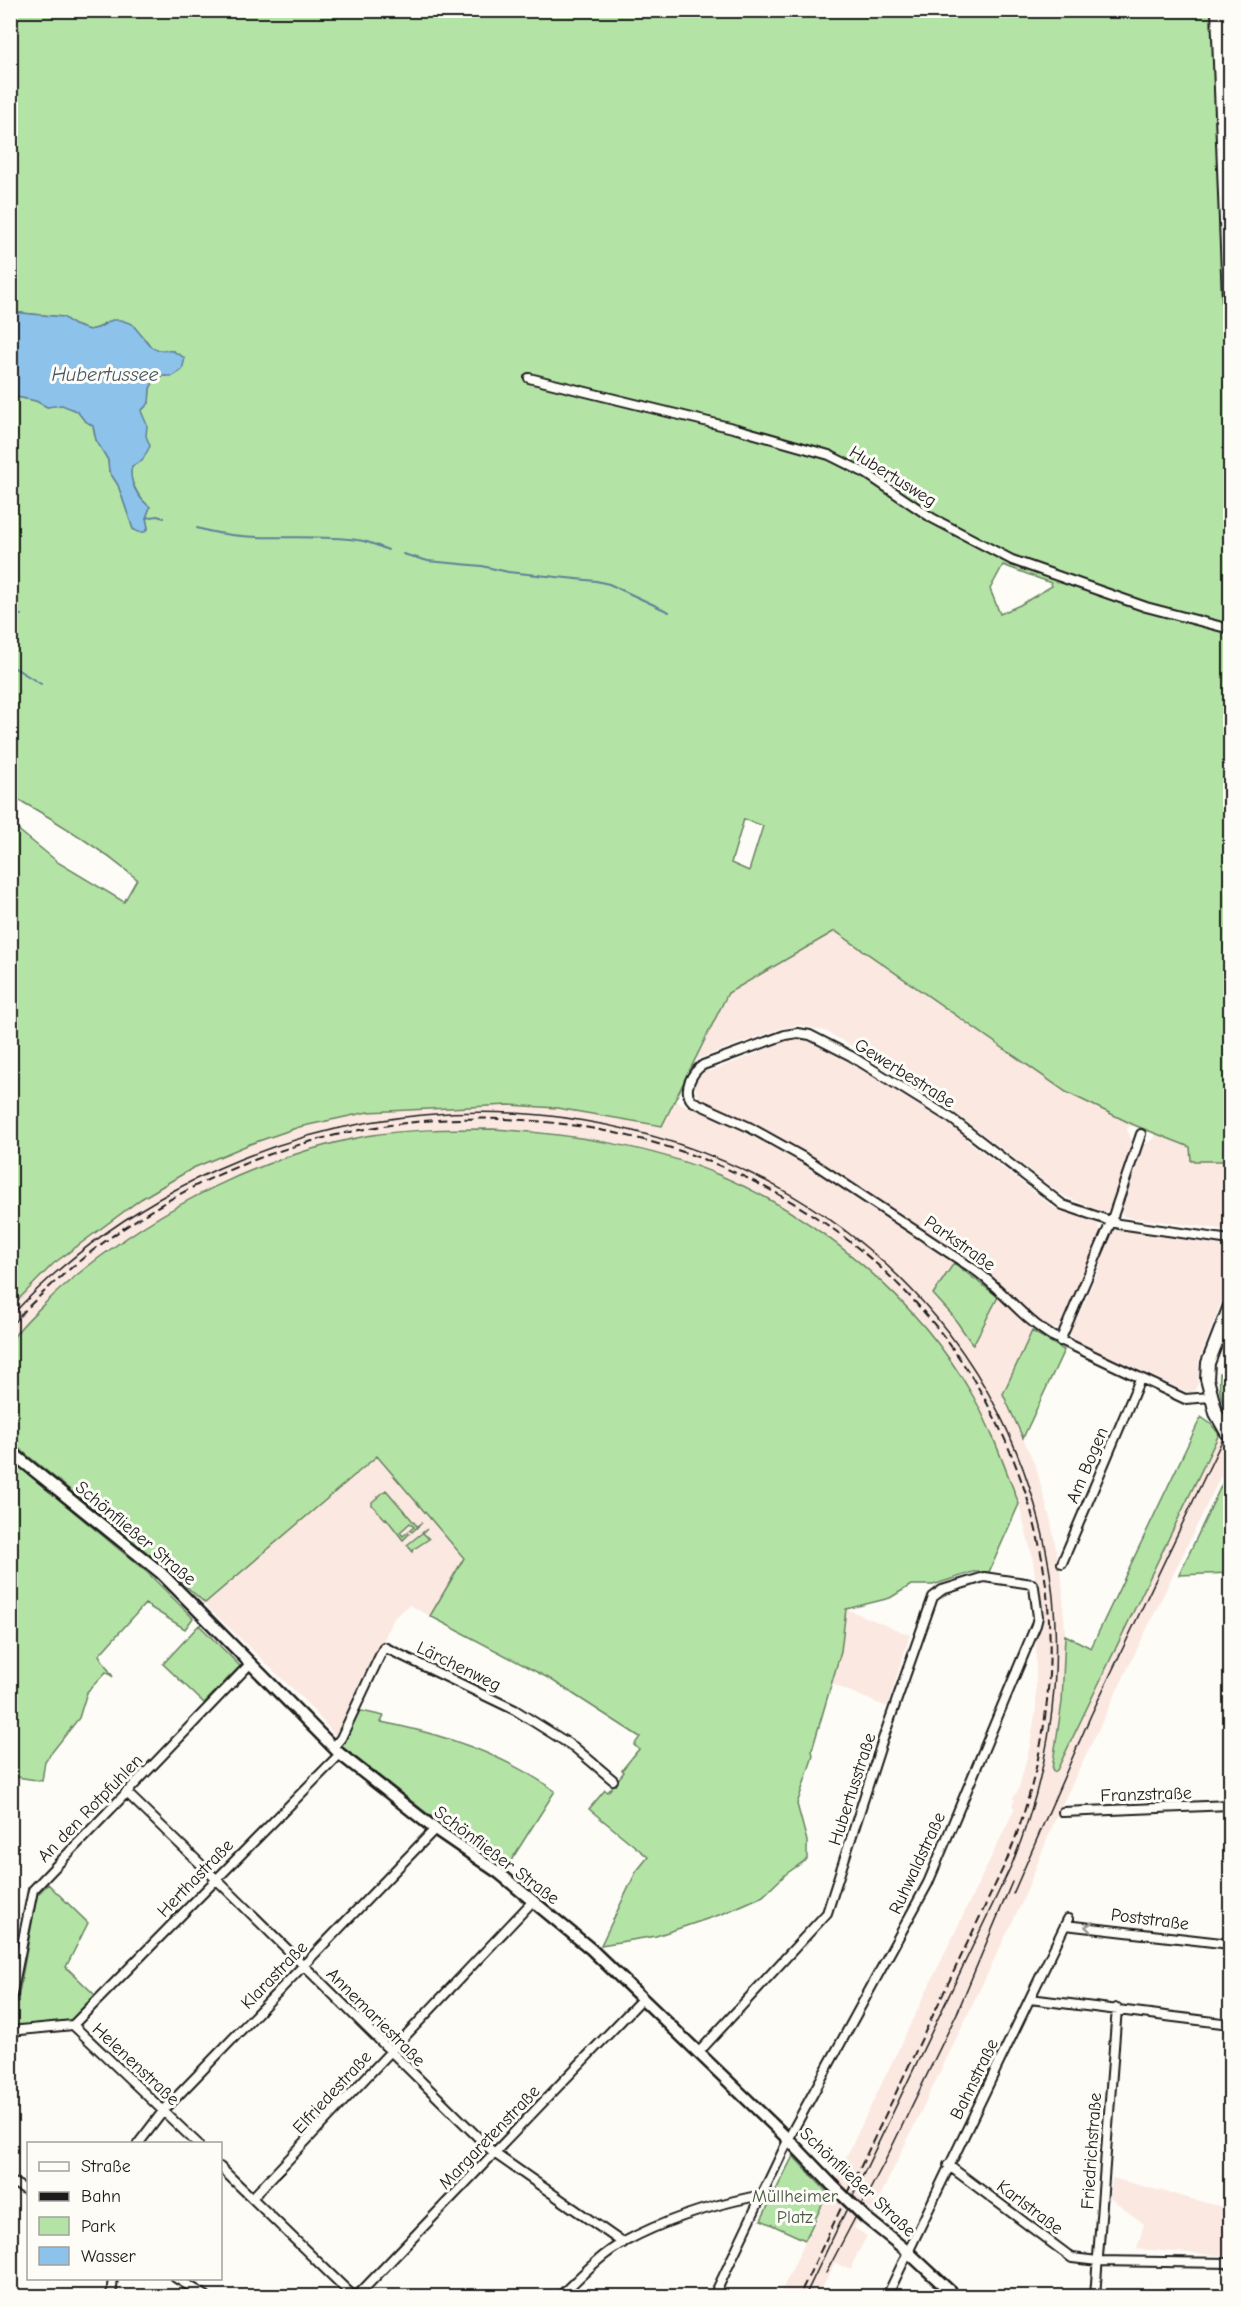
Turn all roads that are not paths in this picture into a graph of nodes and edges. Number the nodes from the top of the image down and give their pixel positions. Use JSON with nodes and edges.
{"nodes":[{"id":1,"x":1218,"y":10,"type":"edge"},
{"id":2,"x":1230,"y":326,"type":"edge"},
{"id":3,"x":529,"y":378,"type":"dead end"},
{"id":4,"x":1230,"y":628,"type":"edge"},
{"id":5,"x":691,"y":1100,"type":"joint"},
{"id":6,"x":1141,"y":1134,"type":"dead end"},
{"id":7,"x":1111,"y":1222,"type":"junction"},
{"id":8,"x":1230,"y":1240,"type":"edge"},
{"id":9,"x":1230,"y":1306,"type":"edge"},
{"id":10,"x":1060,"y":1341,"type":"junction"},
{"id":11,"x":1140,"y":1379,"type":"junction"},
{"id":12,"x":1211,"y":1396,"type":"junction"},
{"id":13,"x":1226,"y":1424,"type":"edge"},
{"id":14,"x":1230,"y":1437,"type":"edge"},
{"id":15,"x":10,"y":1451,"type":"edge"},
{"id":16,"x":1062,"y":1563,"type":"dead end"},
{"id":17,"x":1034,"y":1587,"type":"joint"},
{"id":18,"x":250,"y":1664,"type":"junction"},
{"id":19,"x":336,"y":1751,"type":"junction"},
{"id":20,"x":613,"y":1780,"type":"dead end"},
{"id":21,"x":126,"y":1792,"type":"junction"},
{"id":22,"x":1230,"y":1805,"type":"edge"},
{"id":23,"x":1063,"y":1812,"type":"dead end"},
{"id":24,"x":435,"y":1829,"type":"junction"},
{"id":25,"x":215,"y":1878,"type":"junction"},
{"id":26,"x":533,"y":1901,"type":"junction"},
{"id":27,"x":1066,"y":1922,"type":"joint"},
{"id":28,"x":1230,"y":1944,"type":"edge"},
{"id":29,"x":303,"y":1966,"type":"junction"},
{"id":30,"x":643,"y":1998,"type":"junction"},
{"id":31,"x":1030,"y":1999,"type":"junction"},
{"id":32,"x":10,"y":2004,"type":"edge"},
{"id":33,"x":1117,"y":2008,"type":"junction"},
{"id":34,"x":1230,"y":2024,"type":"edge"},
{"id":35,"x":73,"y":2025,"type":"junction"},
{"id":36,"x":10,"y":2031,"type":"edge"},
{"id":37,"x":390,"y":2052,"type":"junction"},
{"id":38,"x":699,"y":2052,"type":"junction"},
{"id":39,"x":165,"y":2110,"type":"junction"},
{"id":40,"x":789,"y":2140,"type":"junction"},
{"id":41,"x":140,"y":2142,"type":"edge"},
{"id":42,"x":196,"y":2142,"type":"edge"},
{"id":43,"x":494,"y":2153,"type":"junction"},
{"id":44,"x":948,"y":2165,"type":"junction"},
{"id":45,"x":222,"y":2169,"type":"edge"},
{"id":46,"x":10,"y":2181,"type":"edge"},
{"id":47,"x":27,"y":2190,"type":"edge"},
{"id":48,"x":252,"y":2198,"type":"junction"},
{"id":49,"x":760,"y":2201,"type":"junction"},
{"id":50,"x":623,"y":2243,"type":"junction"},
{"id":51,"x":908,"y":2251,"type":"junction"},
{"id":52,"x":1098,"y":2261,"type":"junction"},
{"id":53,"x":1230,"y":2263,"type":"edge"},
{"id":54,"x":114,"y":2280,"type":"edge"},
{"id":55,"x":179,"y":2280,"type":"edge"},
{"id":56,"x":111,"y":2296,"type":"edge"},
{"id":57,"x":206,"y":2296,"type":"edge"},
{"id":58,"x":355,"y":2296,"type":"edge"},
{"id":59,"x":560,"y":2296,"type":"edge"},
{"id":60,"x":714,"y":2296,"type":"edge"},
{"id":61,"x":887,"y":2296,"type":"edge"},
{"id":62,"x":955,"y":2296,"type":"edge"},
{"id":63,"x":1095,"y":2296,"type":"edge"}],
"edges":[{"from":1,"to":2,"type":"main road"},
{"from":3,"to":4,"type":"street","name":"Hubertusweg"},
{"from":5,"to":7,"type":"street","name":"Gewerbestraße"},
{"from":5,"to":10,"type":"street","name":"Parkstraße"},
{"from":6,"to":7,"type":"street"},
{"from":7,"to":8,"type":"street","name":"Gewerbestraße"},
{"from":7,"to":10,"type":"street"},
{"from":9,"to":12,"type":"main road"},
{"from":10,"to":11,"type":"street","name":"Parkstraße"},
{"from":11,"to":12,"type":"street","name":"Parkstraße"},
{"from":11,"to":16,"type":"street","name":"Am Bogen"},
{"from":12,"to":13,"type":"main road"},
{"from":13,"to":14,"type":"main road"},
{"from":15,"to":18,"type":"main road","name":"Schönfließer Straße"},
{"from":17,"to":38,"type":"street","name":"Hubertusstraße"},
{"from":17,"to":40,"type":"street","name":"Ruhwaldstraße"},
{"from":18,"to":19,"type":"main road","name":"Schönfließer Straße"},
{"from":18,"to":21,"type":"street","name":"An den Rotpfuhlen"},
{"from":19,"to":20,"type":"street","name":"Lärchenweg"},
{"from":19,"to":24,"type":"main road","name":"Schönfließer Straße"},
{"from":19,"to":25,"type":"street","name":"Herthastraße"},
{"from":21,"to":25,"type":"street","name":"Annemariestraße"},
{"from":21,"to":32,"type":"street","name":"An den Rotpfuhlen"},
{"from":22,"to":23,"type":"street","name":"Franzstraße"},
{"from":24,"to":26,"type":"main road","name":"Schönfließer Straße"},
{"from":24,"to":29,"type":"street","name":"Klarastraße"},
{"from":25,"to":29,"type":"street","name":"Annemariestraße"},
{"from":25,"to":35,"type":"street","name":"Herthastraße"},
{"from":26,"to":30,"type":"main road","name":"Schönfließer Straße"},
{"from":26,"to":37,"type":"street","name":"Elfriedestraße"},
{"from":28,"to":27,"type":"street","name":"Poststraße","one_way":true},
{"from":27,"to":31,"type":"street","name":"Bahnstraße"},
{"from":29,"to":37,"type":"street","name":"Annemariestraße"},
{"from":29,"to":39,"type":"street","name":"Klarastraße"},
{"from":30,"to":38,"type":"main road","name":"Schönfließer Straße"},
{"from":30,"to":43,"type":"street","name":"Margaretenstraße"},
{"from":31,"to":33,"type":"street"},
{"from":31,"to":44,"type":"street","name":"Bahnstraße"},
{"from":33,"to":34,"type":"street"},
{"from":33,"to":52,"type":"street","name":"Friedrichstraße"},
{"from":35,"to":36,"type":"street","name":"Helenenstraße"},
{"from":35,"to":39,"type":"street","name":"Helenenstraße"},
{"from":37,"to":43,"type":"street","name":"Annemariestraße"},
{"from":37,"to":48,"type":"street","name":"Elfriedestraße"},
{"from":38,"to":40,"type":"main road","name":"Schönfließer Straße"},
{"from":39,"to":41,"type":"street","name":"Klarastraße"},
{"from":39,"to":42,"type":"street","name":"Helenenstraße"},
{"from":40,"to":49,"type":"street","name":"Ruhwaldstraße"},
{"from":40,"to":51,"type":"main road","name":"Schönfließer Straße","bridge":true},
{"from":43,"to":50,"type":"street","name":"Annemariestraße"},
{"from":43,"to":58,"type":"street","name":"Margaretenstraße"},
{"from":44,"to":51,"type":"street","name":"Bahnstraße"},
{"from":44,"to":52,"type":"street","name":"Karlstraße"},
{"from":45,"to":48,"type":"street"},
{"from":46,"to":47,"type":"street"},
{"from":48,"to":58,"type":"street"},
{"from":49,"to":50,"type":"street"},
{"from":49,"to":60,"type":"street","name":"Ruhwaldstraße"},
{"from":50,"to":59,"type":"street"},
{"from":51,"to":61,"type":"street","name":"Bahnstraße"},
{"from":51,"to":62,"type":"main road","name":"Schönfließer Straße"},
{"from":52,"to":53,"type":"street","name":"Karlstraße"},
{"from":52,"to":63,"type":"street","name":"Friedrichstraße"},
{"from":54,"to":56,"type":"street"},
{"from":55,"to":57,"type":"street"}]}
